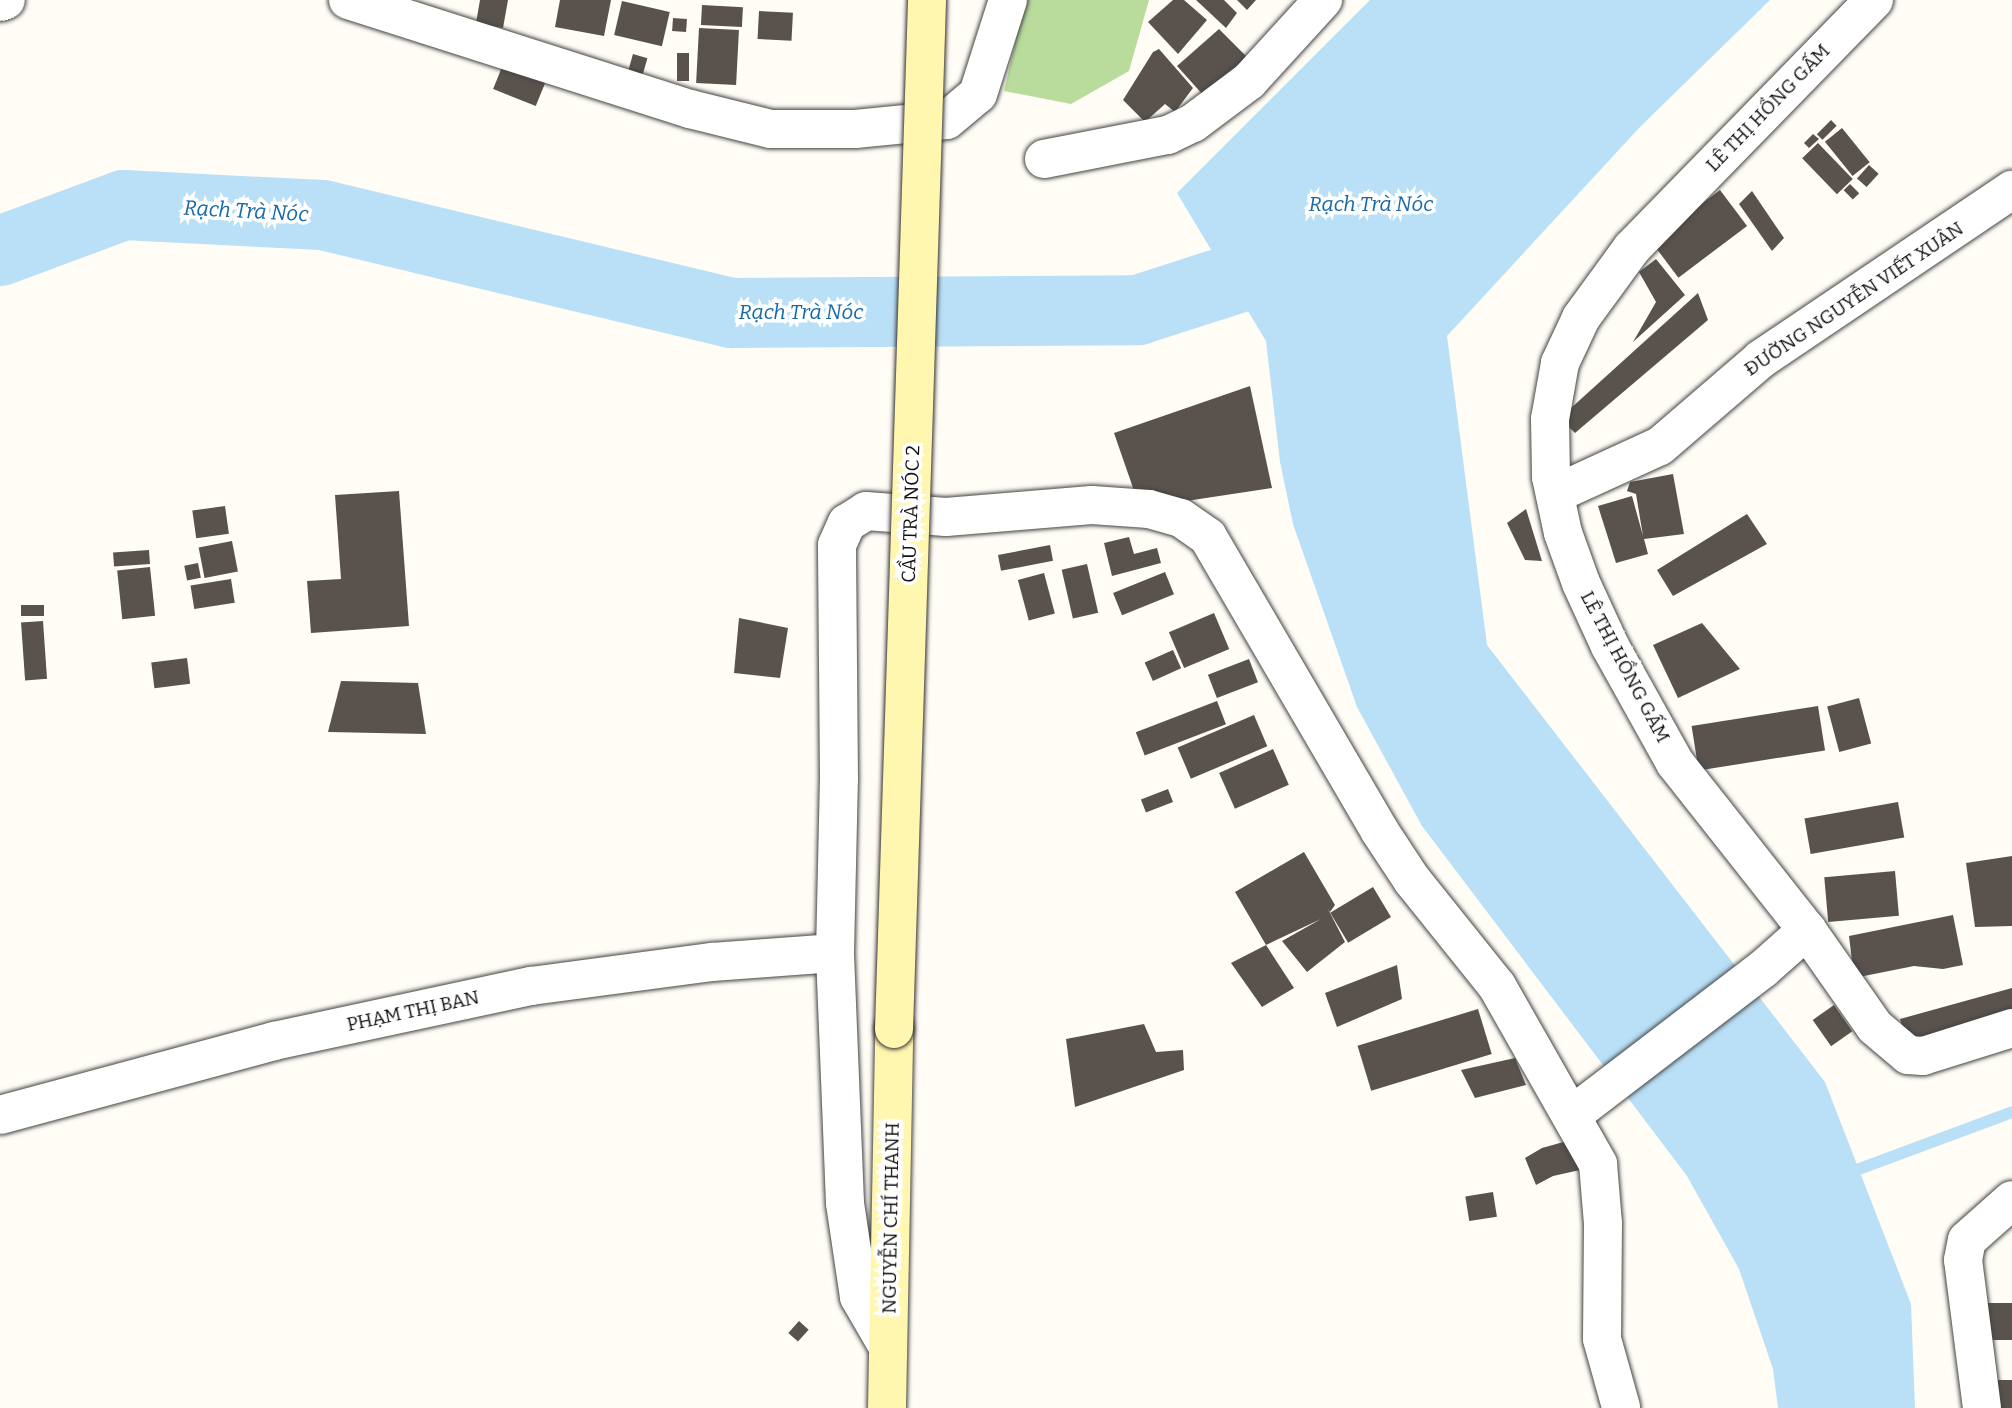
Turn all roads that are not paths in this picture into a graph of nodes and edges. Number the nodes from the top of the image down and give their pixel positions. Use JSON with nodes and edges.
{"nodes":[{"id":1,"x":6,"y":0,"type":"edge"},
{"id":2,"x":348,"y":0,"type":"edge"},
{"id":3,"x":927,"y":0,"type":"edge"},
{"id":4,"x":1008,"y":0,"type":"edge"},
{"id":5,"x":1324,"y":0,"type":"edge"},
{"id":6,"x":1874,"y":0,"type":"edge"},
{"id":7,"x":0,"y":2,"type":"edge"},
{"id":8,"x":1044,"y":159,"type":"dead end"},
{"id":9,"x":2012,"y":190,"type":"edge"},
{"id":10,"x":1555,"y":494,"type":"junction"},
{"id":11,"x":1807,"y":930,"type":"junction"},
{"id":12,"x":835,"y":953,"type":"junction"},
{"id":13,"x":2012,"y":1027,"type":"edge"},
{"id":14,"x":894,"y":1029,"type":"joint"},
{"id":15,"x":0,"y":1115,"type":"edge"},
{"id":16,"x":1572,"y":1115,"type":"junction"},
{"id":17,"x":2012,"y":1200,"type":"edge"},
{"id":18,"x":888,"y":1347,"type":"junction"},
{"id":19,"x":1621,"y":1407,"type":"edge"},
{"id":20,"x":887,"y":1408,"type":"edge"},
{"id":21,"x":1982,"y":1408,"type":"edge"}],
"edges":[{"from":1,"to":7,"type":"street"},
{"from":2,"to":4,"type":"street"},
{"from":3,"to":14,"type":"main road","name":"CẦU TRÀ NÓC 2","bridge":true},
{"from":5,"to":8,"type":"street"},
{"from":6,"to":10,"type":"street","name":"LÊ THỊ HỒNG GẤM"},
{"from":9,"to":10,"type":"street","name":"ĐƯỜNG NGUYỄN VIẾT XUÂN"},
{"from":10,"to":11,"type":"street","name":"LÊ THỊ HỒNG GẤM"},
{"from":11,"to":13,"type":"street","name":"LÊ THỊ HỒNG GẤM"},
{"from":11,"to":16,"type":"street"},
{"from":12,"to":15,"type":"street","name":"PHẠM THỊ BAN"},
{"from":12,"to":16,"type":"street"},
{"from":12,"to":18,"type":"street"},
{"from":14,"to":18,"type":"main road","name":"NGUYỄN CHÍ THANH"},
{"from":16,"to":19,"type":"street"},
{"from":17,"to":21,"type":"street"},
{"from":18,"to":20,"type":"main road","name":"NGUYỄN CHÍ THANH"}]}
